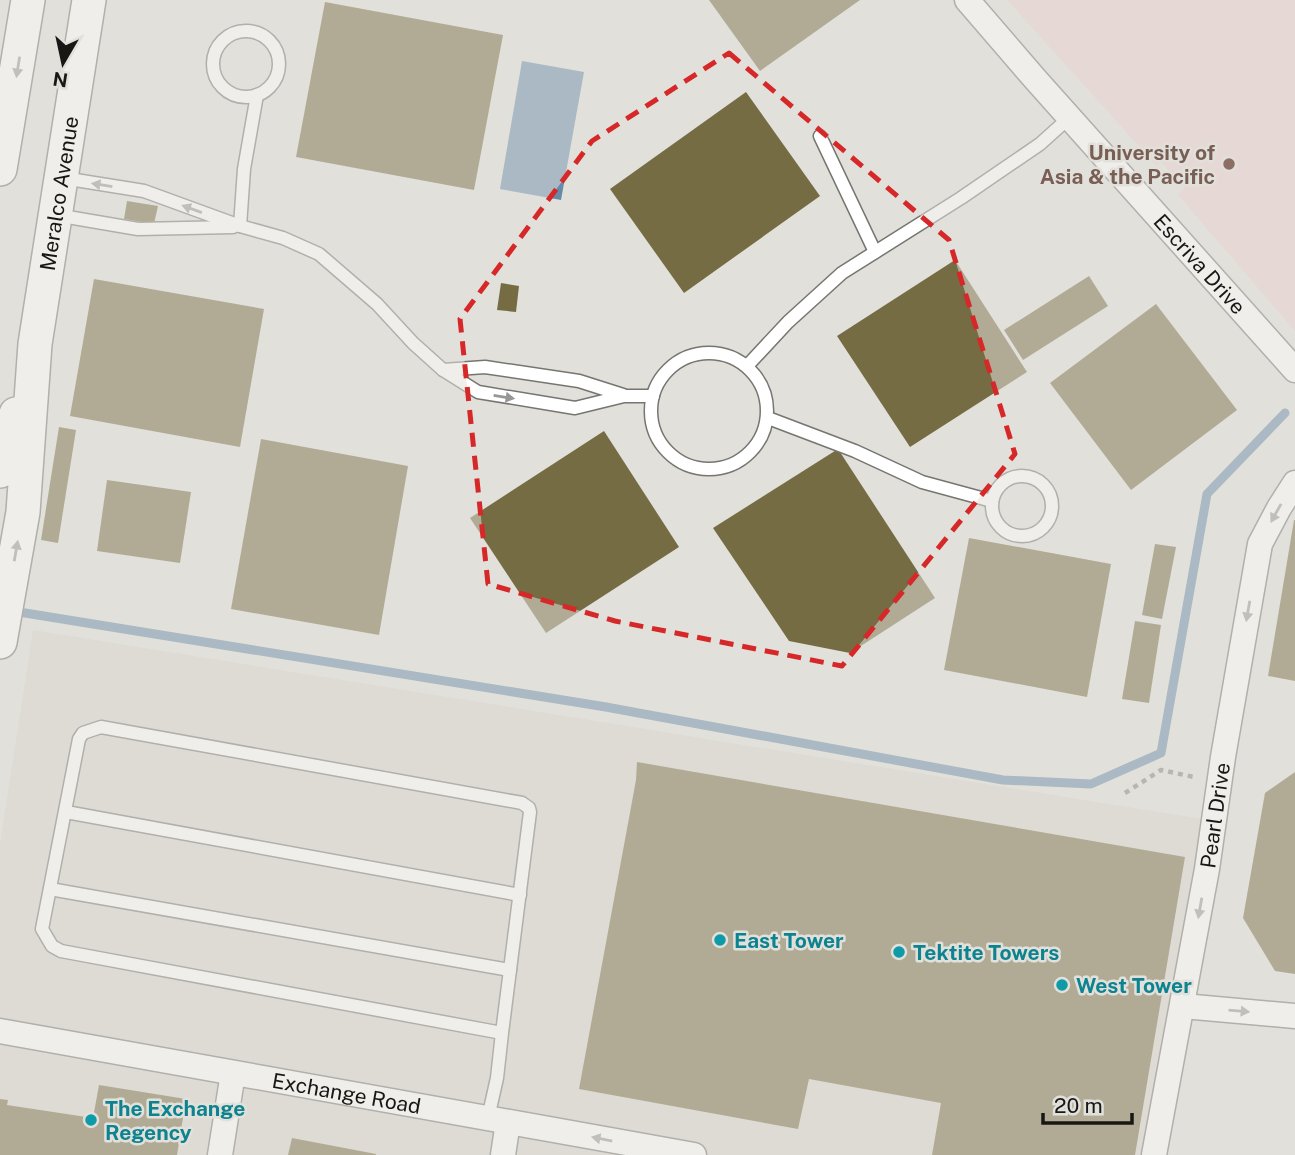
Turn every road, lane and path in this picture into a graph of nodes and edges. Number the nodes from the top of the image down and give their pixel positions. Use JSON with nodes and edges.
{"nodes":[{"id":1,"x":89,"y":0,"type":"edge"},
{"id":2,"x":967,"y":0,"type":"edge"},
{"id":3,"x":25,"y":5,"type":"edge"},
{"id":4,"x":257,"y":95,"type":"junction"},
{"id":5,"x":6,"y":108,"type":"edge"},
{"id":6,"x":1070,"y":117,"type":"junction"},
{"id":7,"x":820,"y":136,"type":"dead end"},
{"id":8,"x":0,"y":169,"type":"edge"},
{"id":9,"x":61,"y":178,"type":"junction"},
{"id":10,"x":55,"y":215,"type":"junction"},
{"id":11,"x":240,"y":226,"type":"junction"},
{"id":12,"x":875,"y":252,"type":"junction"},
{"id":13,"x":35,"y":344,"type":"junction"},
{"id":14,"x":747,"y":366,"type":"junction"},
{"id":15,"x":443,"y":370,"type":"junction"},
{"id":16,"x":1295,"y":370,"type":"edge"},
{"id":17,"x":624,"y":396,"type":"junction"},
{"id":18,"x":653,"y":396,"type":"junction"},
{"id":19,"x":768,"y":418,"type":"junction"},
{"id":20,"x":0,"y":471,"type":"edge"},
{"id":21,"x":1295,"y":483,"type":"edge"},
{"id":22,"x":992,"y":501,"type":"junction"},
{"id":23,"x":0,"y":642,"type":"edge"},
{"id":24,"x":1219,"y":782,"type":"junction"},
{"id":25,"x":1125,"y":793,"type":"dead end"},
{"id":26,"x":66,"y":812,"type":"junction"},
{"id":27,"x":50,"y":889,"type":"junction"},
{"id":28,"x":520,"y":895,"type":"junction"},
{"id":29,"x":510,"y":971,"type":"junction"},
{"id":30,"x":1183,"y":1006,"type":"junction"},
{"id":31,"x":1295,"y":1016,"type":"edge"},
{"id":32,"x":0,"y":1031,"type":"edge"},
{"id":33,"x":502,"y":1033,"type":"junction"},
{"id":34,"x":233,"y":1073,"type":"junction"},
{"id":35,"x":498,"y":1120,"type":"junction"},
{"id":36,"x":220,"y":1155,"type":"edge"},
{"id":37,"x":503,"y":1155,"type":"edge"},
{"id":38,"x":694,"y":1155,"type":"edge"},
{"id":39,"x":1154,"y":1155,"type":"edge"}],
"edges":[{"from":1,"to":9,"type":"main road","name":"Meralco Avenue"},
{"from":2,"to":6,"type":"street","name":"Escriva Drive"},
{"from":3,"to":5,"type":"main road","one_way":true},
{"from":4,"to":4,"type":"lane"},
{"from":4,"to":11,"type":"lane"},
{"from":5,"to":8,"type":"main road"},
{"from":6,"to":12,"type":"lane"},
{"from":6,"to":16,"type":"street","name":"Escriva Drive"},
{"from":7,"to":12,"type":"lane"},
{"from":9,"to":10,"type":"main road","name":"Meralco Avenue"},
{"from":11,"to":9,"type":"lane","one_way":true},
{"from":10,"to":11,"type":"lane"},
{"from":10,"to":13,"type":"main road","name":"Meralco Avenue"},
{"from":11,"to":15,"type":"lane"},
{"from":12,"to":14,"type":"lane"},
{"from":13,"to":20,"type":"main road","name":"Meralco Avenue"},
{"from":23,"to":13,"type":"main road","name":"Meralco Avenue","one_way":true},
{"from":14,"to":18,"type":"lane"},
{"from":14,"to":19,"type":"lane"},
{"from":15,"to":17,"type":"lane"},
{"from":15,"to":17,"type":"lane","one_way":true},
{"from":17,"to":18,"type":"lane"},
{"from":18,"to":19,"type":"lane"},
{"from":19,"to":22,"type":"lane"},
{"from":21,"to":24,"type":"street","name":"Pearl Drive","one_way":true},
{"from":22,"to":22,"type":"lane"},
{"from":24,"to":25,"type":"path"},
{"from":24,"to":30,"type":"street","name":"Pearl Drive","one_way":true},
{"from":26,"to":27,"type":"lane"},
{"from":26,"to":28,"type":"lane"},
{"from":26,"to":28,"type":"lane"},
{"from":27,"to":29,"type":"lane"},
{"from":27,"to":33,"type":"lane"},
{"from":28,"to":29,"type":"lane"},
{"from":29,"to":33,"type":"lane"},
{"from":30,"to":31,"type":"street","one_way":true},
{"from":30,"to":39,"type":"street","name":"Pearl Drive"},
{"from":32,"to":34,"type":"street","name":"Exchange Road"},
{"from":33,"to":35,"type":"lane"},
{"from":34,"to":35,"type":"street","name":"Exchange Road"},
{"from":34,"to":36,"type":"street"},
{"from":35,"to":37,"type":"street"},
{"from":38,"to":35,"type":"street","name":"Exchange Road","one_way":true}]}
